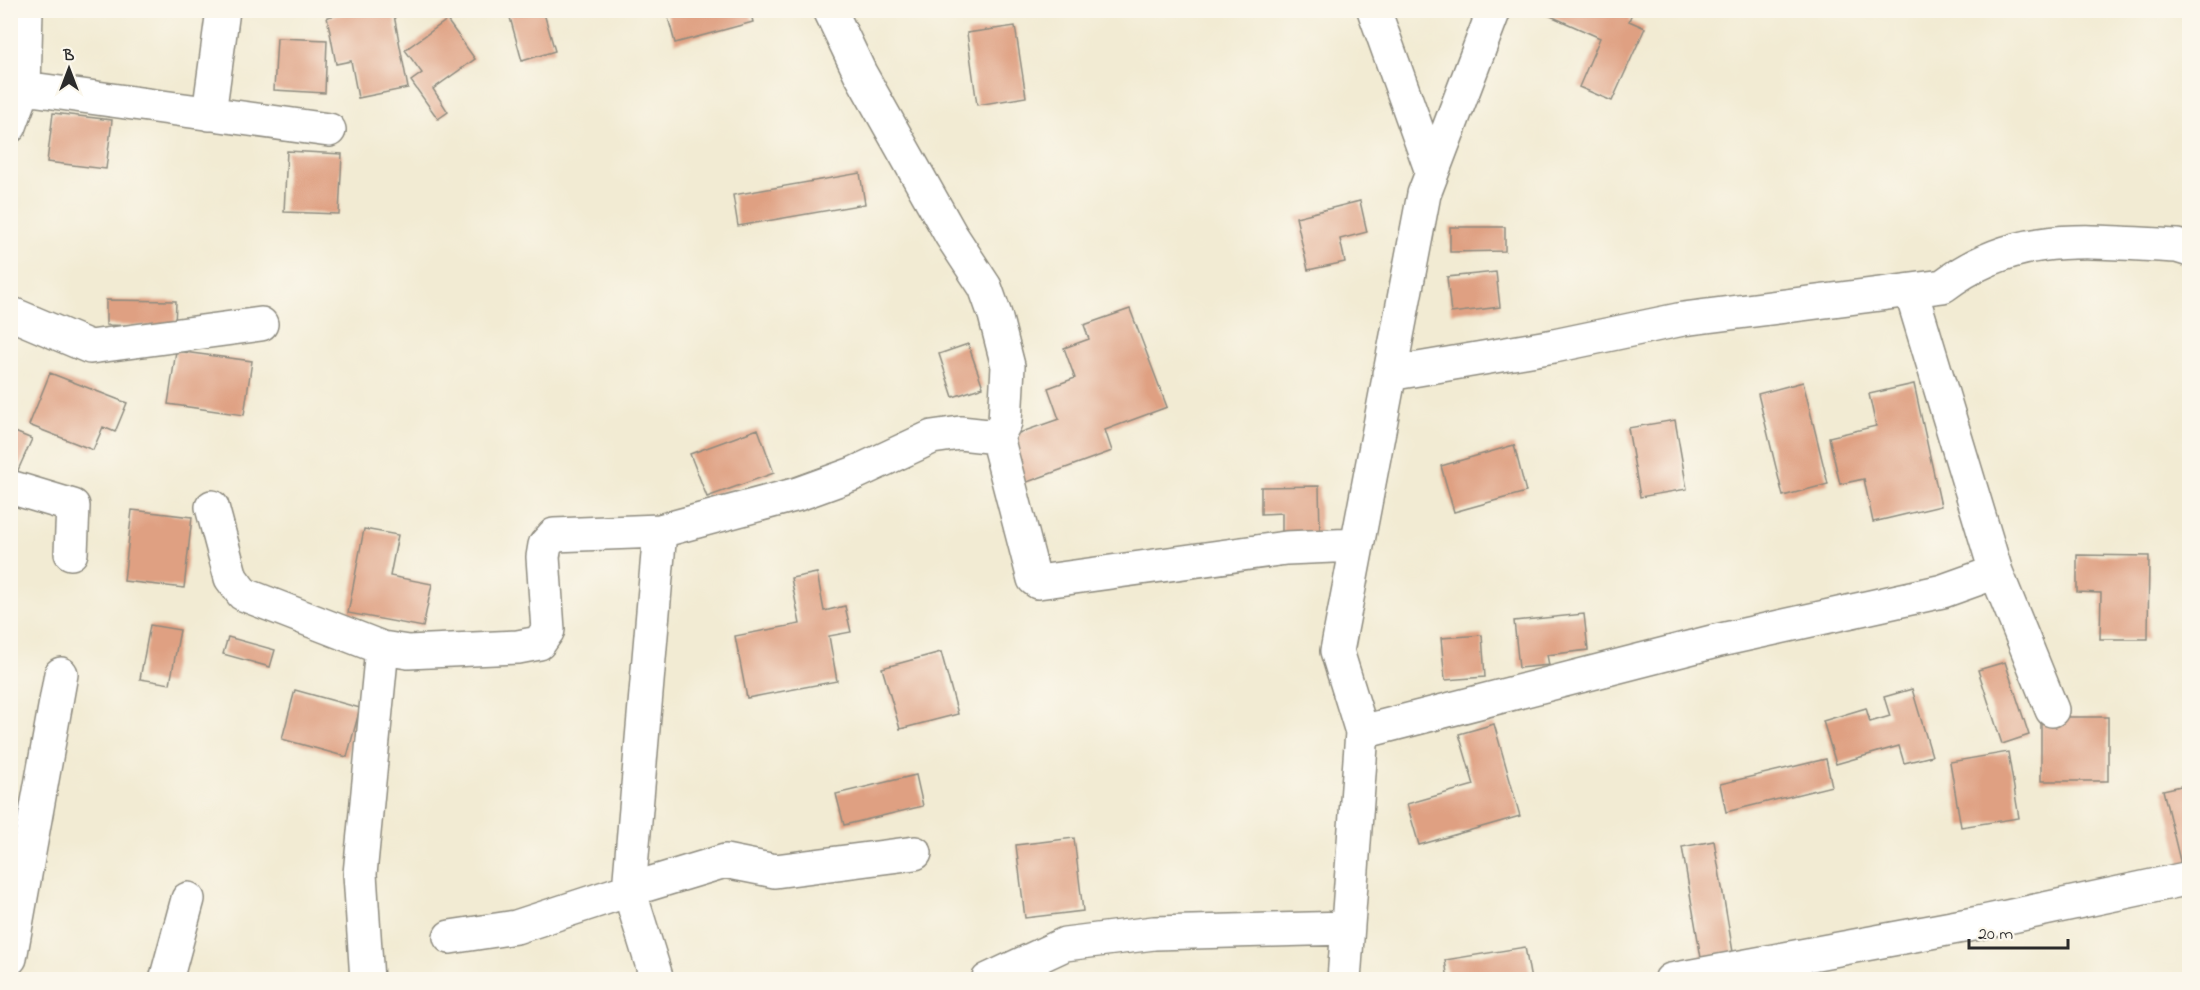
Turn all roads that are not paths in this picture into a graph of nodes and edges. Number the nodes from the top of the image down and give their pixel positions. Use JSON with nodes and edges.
{"nodes":[{"id":1,"x":26,"y":10,"type":"edge"},
{"id":2,"x":223,"y":10,"type":"edge"},
{"id":3,"x":830,"y":10,"type":"edge"},
{"id":4,"x":1374,"y":10,"type":"edge"},
{"id":5,"x":1494,"y":10,"type":"edge"},
{"id":6,"x":24,"y":88,"type":"junction"},
{"id":7,"x":209,"y":114,"type":"junction"},
{"id":8,"x":10,"y":126,"type":"edge"},
{"id":9,"x":329,"y":130,"type":"dead end"},
{"id":10,"x":1432,"y":172,"type":"junction"},
{"id":11,"x":2190,"y":250,"type":"edge"},
{"id":12,"x":1911,"y":291,"type":"junction"},
{"id":13,"x":11,"y":314,"type":"edge"},
{"id":14,"x":261,"y":324,"type":"dead end"},
{"id":15,"x":1389,"y":374,"type":"junction"},
{"id":16,"x":997,"y":437,"type":"junction"},
{"id":17,"x":10,"y":487,"type":"edge"},
{"id":18,"x":212,"y":507,"type":"dead end"},
{"id":19,"x":660,"y":531,"type":"junction"},
{"id":20,"x":1357,"y":545,"type":"junction"},
{"id":21,"x":71,"y":553,"type":"dead end"},
{"id":22,"x":1996,"y":572,"type":"junction"},
{"id":23,"x":382,"y":648,"type":"junction"},
{"id":24,"x":61,"y":674,"type":"dead end"},
{"id":25,"x":2052,"y":710,"type":"dead end"},
{"id":26,"x":1362,"y":732,"type":"junction"},
{"id":27,"x":915,"y":853,"type":"dead end"},
{"id":28,"x":2190,"y":878,"type":"edge"},
{"id":29,"x":629,"y":890,"type":"junction"},
{"id":30,"x":189,"y":899,"type":"dead end"},
{"id":31,"x":1347,"y":928,"type":"junction"},
{"id":32,"x":450,"y":936,"type":"dead end"},
{"id":33,"x":10,"y":958,"type":"edge"},
{"id":34,"x":166,"y":980,"type":"edge"},
{"id":35,"x":366,"y":980,"type":"edge"},
{"id":36,"x":657,"y":980,"type":"edge"},
{"id":37,"x":988,"y":980,"type":"edge"},
{"id":38,"x":1344,"y":980,"type":"edge"},
{"id":39,"x":1671,"y":980,"type":"edge"}],
"edges":[{"from":1,"to":6,"type":"street"},
{"from":2,"to":7,"type":"street"},
{"from":3,"to":16,"type":"street"},
{"from":4,"to":10,"type":"street"},
{"from":5,"to":10,"type":"street"},
{"from":6,"to":7,"type":"street"},
{"from":6,"to":8,"type":"street"},
{"from":7,"to":9,"type":"street"},
{"from":10,"to":15,"type":"street"},
{"from":11,"to":12,"type":"street"},
{"from":12,"to":15,"type":"street"},
{"from":12,"to":22,"type":"street"},
{"from":13,"to":14,"type":"street"},
{"from":15,"to":20,"type":"street"},
{"from":16,"to":19,"type":"street"},
{"from":16,"to":20,"type":"street"},
{"from":17,"to":21,"type":"street"},
{"from":18,"to":23,"type":"street"},
{"from":19,"to":23,"type":"street"},
{"from":19,"to":29,"type":"street"},
{"from":20,"to":26,"type":"street"},
{"from":22,"to":25,"type":"street"},
{"from":22,"to":26,"type":"street"},
{"from":23,"to":35,"type":"street"},
{"from":24,"to":33,"type":"street"},
{"from":26,"to":31,"type":"street"},
{"from":27,"to":29,"type":"street"},
{"from":28,"to":39,"type":"street"},
{"from":29,"to":32,"type":"street"},
{"from":29,"to":36,"type":"street"},
{"from":30,"to":34,"type":"street"},
{"from":31,"to":37,"type":"street"},
{"from":31,"to":38,"type":"street"}]}
